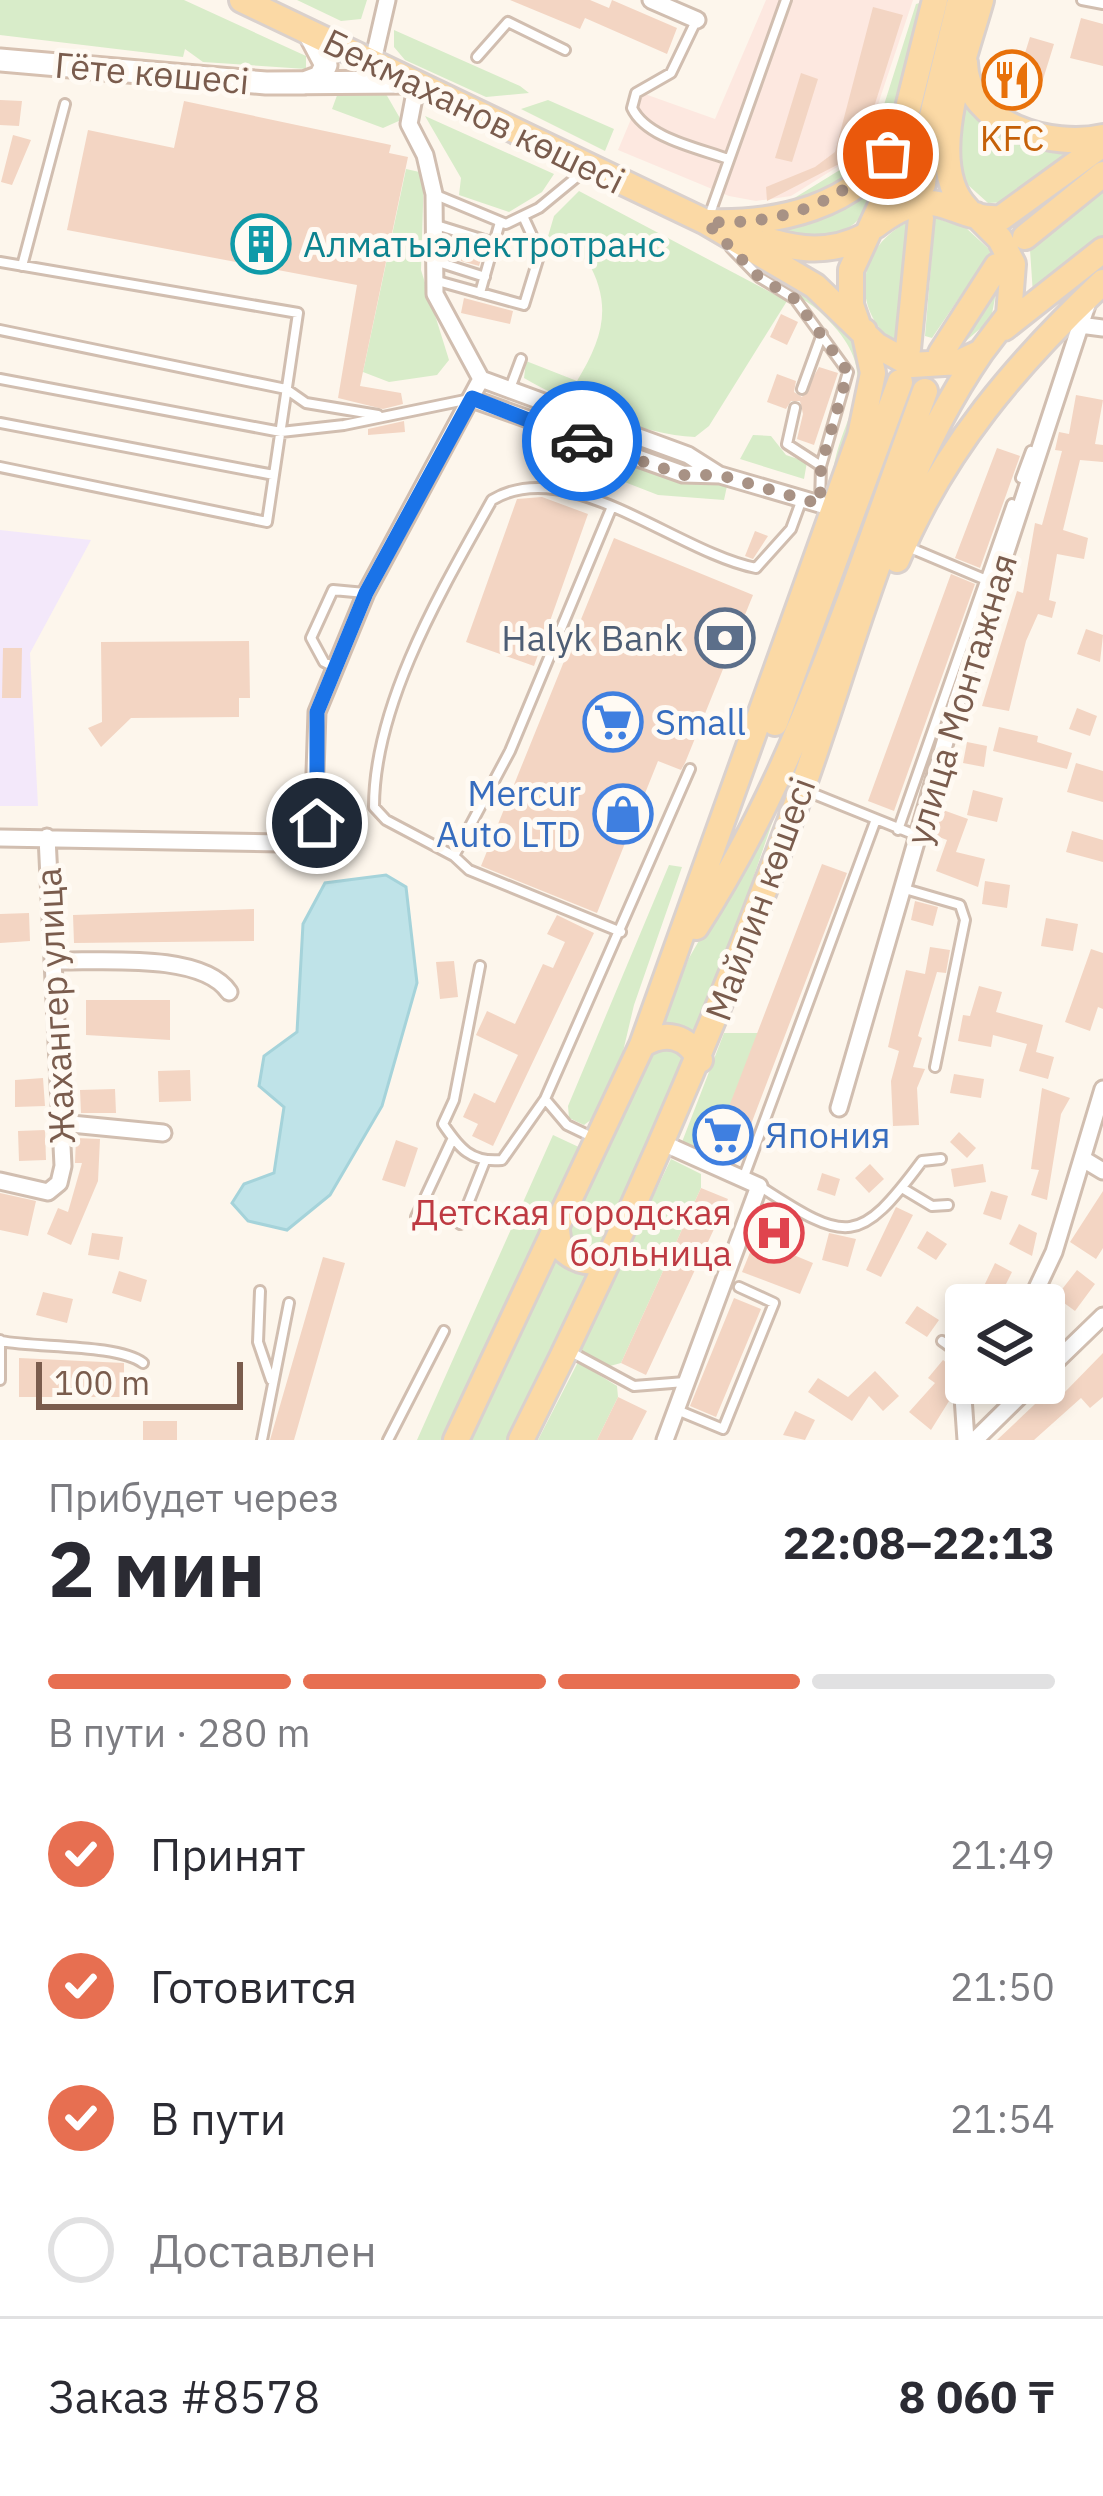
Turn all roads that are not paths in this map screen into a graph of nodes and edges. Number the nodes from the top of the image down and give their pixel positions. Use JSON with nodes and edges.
{"nodes":[{"id":1,"x":242,"y":0,"type":"edge"},
{"id":2,"x":387,"y":0,"type":"edge"},
{"id":3,"x":651,"y":0,"type":"edge"},
{"id":4,"x":674,"y":0,"type":"edge"},
{"id":5,"x":786,"y":0,"type":"edge"},
{"id":6,"x":935,"y":0,"type":"edge"},
{"id":7,"x":960,"y":0,"type":"edge"},
{"id":8,"x":981,"y":0,"type":"edge"},
{"id":9,"x":1082,"y":0,"type":"edge"},
{"id":10,"x":1103,"y":4,"type":"edge"},
{"id":11,"x":698,"y":20,"type":"junction"},
{"id":12,"x":308,"y":30,"type":"junction"},
{"id":13,"x":565,"y":50,"type":"dead end"},
{"id":14,"x":477,"y":57,"type":"dead end"},
{"id":15,"x":0,"y":60,"type":"edge"},
{"id":16,"x":965,"y":60,"type":"junction"},
{"id":17,"x":373,"y":61,"type":"junction"},
{"id":18,"x":417,"y":82,"type":"junction"},
{"id":19,"x":304,"y":83,"type":"junction"},
{"id":20,"x":65,"y":104,"type":"dead end"},
{"id":21,"x":898,"y":137,"type":"junction"},
{"id":22,"x":1103,"y":140,"type":"edge"},
{"id":23,"x":728,"y":159,"type":"junction"},
{"id":24,"x":589,"y":166,"type":"junction"},
{"id":25,"x":1103,"y":174,"type":"edge"},
{"id":26,"x":922,"y":184,"type":"dead end"},
{"id":27,"x":434,"y":194,"type":"junction"},
{"id":28,"x":972,"y":212,"type":"junction"},
{"id":29,"x":523,"y":216,"type":"junction"},
{"id":30,"x":921,"y":218,"type":"dead end"},
{"id":31,"x":500,"y":222,"type":"junction"},
{"id":32,"x":706,"y":222,"type":"junction"},
{"id":33,"x":433,"y":224,"type":"junction"},
{"id":34,"x":869,"y":232,"type":"junction"},
{"id":35,"x":1012,"y":238,"type":"junction"},
{"id":36,"x":494,"y":243,"type":"junction"},
{"id":37,"x":1103,"y":250,"type":"edge"},
{"id":38,"x":432,"y":260,"type":"junction"},
{"id":39,"x":0,"y":262,"type":"edge"},
{"id":40,"x":22,"y":266,"type":"junction"},
{"id":41,"x":997,"y":266,"type":"dead end"},
{"id":42,"x":485,"y":277,"type":"junction"},
{"id":43,"x":433,"y":279,"type":"junction"},
{"id":44,"x":1097,"y":288,"type":"edge"},
{"id":45,"x":480,"y":293,"type":"junction"},
{"id":46,"x":1080,"y":325,"type":"junction"},
{"id":47,"x":861,"y":328,"type":"junction"},
{"id":48,"x":1103,"y":328,"type":"edge"},
{"id":49,"x":1002,"y":329,"type":"junction"},
{"id":50,"x":0,"y":330,"type":"edge"},
{"id":51,"x":822,"y":333,"type":"junction"},
{"id":52,"x":908,"y":349,"type":"dead end"},
{"id":53,"x":981,"y":352,"type":"junction"},
{"id":54,"x":941,"y":353,"type":"dead end"},
{"id":55,"x":521,"y":359,"type":"dead end"},
{"id":56,"x":0,"y":379,"type":"edge"},
{"id":57,"x":481,"y":379,"type":"junction"},
{"id":58,"x":900,"y":382,"type":"dead end"},
{"id":59,"x":802,"y":388,"type":"dead end"},
{"id":60,"x":286,"y":389,"type":"junction"},
{"id":61,"x":509,"y":391,"type":"junction"},
{"id":62,"x":925,"y":392,"type":"dead end"},
{"id":63,"x":472,"y":398,"type":"junction"},
{"id":64,"x":796,"y":408,"type":"dead end"},
{"id":65,"x":386,"y":416,"type":"junction"},
{"id":66,"x":0,"y":423,"type":"edge"},
{"id":67,"x":281,"y":431,"type":"junction"},
{"id":68,"x":1042,"y":444,"type":"junction"},
{"id":69,"x":821,"y":466,"type":"junction"},
{"id":70,"x":0,"y":467,"type":"edge"},
{"id":71,"x":274,"y":475,"type":"junction"},
{"id":72,"x":720,"y":475,"type":"junction"},
{"id":73,"x":1021,"y":478,"type":"dead end"},
{"id":74,"x":802,"y":498,"type":"junction"},
{"id":75,"x":1012,"y":504,"type":"dead end"},
{"id":76,"x":827,"y":506,"type":"junction"},
{"id":77,"x":611,"y":509,"type":"junction"},
{"id":78,"x":903,"y":545,"type":"junction"},
{"id":79,"x":984,"y":579,"type":"junction"},
{"id":80,"x":366,"y":593,"type":"junction"},
{"id":81,"x":983,"y":602,"type":"junction"},
{"id":82,"x":335,"y":668,"type":"junction"},
{"id":83,"x":690,"y":769,"type":"dead end"},
{"id":84,"x":802,"y":789,"type":"junction"},
{"id":85,"x":875,"y":822,"type":"junction"},
{"id":86,"x":898,"y":830,"type":"junction"},
{"id":87,"x":47,"y":837,"type":"junction"},
{"id":88,"x":919,"y":837,"type":"junction"},
{"id":89,"x":0,"y":838,"type":"edge"},
{"id":90,"x":454,"y":856,"type":"junction"},
{"id":91,"x":904,"y":888,"type":"junction"},
{"id":92,"x":621,"y":932,"type":"junction"},
{"id":93,"x":54,"y":961,"type":"junction"},
{"id":94,"x":672,"y":964,"type":"junction"},
{"id":95,"x":480,"y":966,"type":"dead end"},
{"id":96,"x":229,"y":992,"type":"dead end"},
{"id":97,"x":642,"y":1045,"type":"junction"},
{"id":98,"x":700,"y":1060,"type":"junction"},
{"id":99,"x":935,"y":1067,"type":"dead end"},
{"id":100,"x":1103,"y":1090,"type":"edge"},
{"id":101,"x":545,"y":1099,"type":"junction"},
{"id":102,"x":839,"y":1108,"type":"dead end"},
{"id":103,"x":61,"y":1123,"type":"junction"},
{"id":104,"x":163,"y":1132,"type":"dead end"},
{"id":105,"x":453,"y":1139,"type":"junction"},
{"id":106,"x":598,"y":1141,"type":"junction"},
{"id":107,"x":665,"y":1144,"type":"junction"},
{"id":108,"x":941,"y":1159,"type":"dead end"},
{"id":109,"x":1083,"y":1159,"type":"junction"},
{"id":110,"x":485,"y":1162,"type":"junction"},
{"id":111,"x":1103,"y":1171,"type":"edge"},
{"id":112,"x":743,"y":1178,"type":"junction"},
{"id":113,"x":0,"y":1181,"type":"edge"},
{"id":114,"x":759,"y":1186,"type":"junction"},
{"id":115,"x":902,"y":1189,"type":"junction"},
{"id":116,"x":948,"y":1205,"type":"dead end"},
{"id":117,"x":416,"y":1217,"type":"dead end"},
{"id":118,"x":460,"y":1224,"type":"dead end"},
{"id":119,"x":556,"y":1232,"type":"junction"},
{"id":120,"x":615,"y":1255,"type":"junction"},
{"id":121,"x":1039,"y":1284,"type":"edge"},
{"id":122,"x":739,"y":1287,"type":"dead end"},
{"id":123,"x":260,"y":1291,"type":"dead end"},
{"id":124,"x":289,"y":1303,"type":"dead end"},
{"id":125,"x":1103,"y":1316,"type":"edge"},
{"id":126,"x":444,"y":1331,"type":"dead end"},
{"id":127,"x":0,"y":1340,"type":"edge"},
{"id":128,"x":942,"y":1341,"type":"dead end"},
{"id":129,"x":945,"y":1343,"type":"edge"},
{"id":130,"x":567,"y":1350,"type":"junction"},
{"id":131,"x":1065,"y":1352,"type":"edge"},
{"id":132,"x":143,"y":1363,"type":"dead end"},
{"id":133,"x":0,"y":1380,"type":"edge"},
{"id":134,"x":271,"y":1381,"type":"junction"},
{"id":135,"x":686,"y":1382,"type":"junction"},
{"id":136,"x":963,"y":1404,"type":"edge"},
{"id":137,"x":1012,"y":1404,"type":"edge"},
{"id":138,"x":676,"y":1410,"type":"junction"},
{"id":139,"x":722,"y":1434,"type":"edge"},
{"id":140,"x":262,"y":1440,"type":"edge"},
{"id":141,"x":388,"y":1440,"type":"edge"},
{"id":142,"x":456,"y":1440,"type":"edge"},
{"id":143,"x":521,"y":1440,"type":"edge"},
{"id":144,"x":665,"y":1440,"type":"edge"},
{"id":145,"x":966,"y":1440,"type":"edge"},
{"id":146,"x":975,"y":1440,"type":"edge"}],
"edges":[{"from":1,"to":12,"type":"main road","name":"Бекмаханов көшесі"},
{"from":2,"to":17,"type":"street"},
{"from":3,"to":11,"type":"street"},
{"from":4,"to":11,"type":"lane"},
{"from":5,"to":23,"type":"lane"},
{"from":6,"to":21,"type":"main road"},
{"from":7,"to":26,"type":"main road"},
{"from":8,"to":16,"type":"main road"},
{"from":9,"to":10,"type":"lane"},
{"from":11,"to":23,"type":"lane"},
{"from":12,"to":17,"type":"main road","name":"Бекмаханов көшесі"},
{"from":12,"to":19,"type":"main road"},
{"from":13,"to":14,"type":"lane"},
{"from":15,"to":19,"type":"main road","name":"Гёте көшесі"},
{"from":16,"to":22,"type":"main road"},
{"from":16,"to":28,"type":"main road"},
{"from":17,"to":18,"type":"main road","name":"Бекмаханов көшесі"},
{"from":18,"to":19,"type":"main road","name":"Гёте көшесі"},
{"from":18,"to":24,"type":"main road","name":"Бекмаханов көшесі"},
{"from":18,"to":27,"type":"street"},
{"from":20,"to":40,"type":"lane"},
{"from":21,"to":32,"type":"main road"},
{"from":21,"to":34,"type":"main road"},
{"from":22,"to":28,"type":"main road"},
{"from":23,"to":32,"type":"lane"},
{"from":24,"to":29,"type":"lane"},
{"from":24,"to":32,"type":"main road","name":"Бекмаханов көшесі"},
{"from":25,"to":35,"type":"main road"},
{"from":27,"to":31,"type":"lane"},
{"from":27,"to":33,"type":"street"},
{"from":28,"to":34,"type":"main road"},
{"from":28,"to":35,"type":"main road"},
{"from":29,"to":31,"type":"lane"},
{"from":29,"to":45,"type":"lane"},
{"from":30,"to":52,"type":"main road"},
{"from":31,"to":36,"type":"lane"},
{"from":32,"to":34,"type":"main road","name":"Бекмаханов көшесі"},
{"from":32,"to":47,"type":"main road","name":"Бекмаханов көшесі"},
{"from":32,"to":51,"type":"lane"},
{"from":33,"to":36,"type":"lane"},
{"from":33,"to":38,"type":"street"},
{"from":34,"to":47,"type":"main road"},
{"from":35,"to":49,"type":"main road"},
{"from":36,"to":42,"type":"lane"},
{"from":37,"to":49,"type":"main road"},
{"from":38,"to":42,"type":"lane"},
{"from":38,"to":43,"type":"street"},
{"from":39,"to":40,"type":"lane"},
{"from":40,"to":60,"type":"lane"},
{"from":41,"to":54,"type":"main road"},
{"from":42,"to":45,"type":"lane"},
{"from":43,"to":45,"type":"lane"},
{"from":43,"to":57,"type":"street"},
{"from":44,"to":46,"type":"street","name":"улица Монтажная"},
{"from":44,"to":78,"type":"main road"},
{"from":46,"to":48,"type":"street"},
{"from":46,"to":68,"type":"street","name":"улица Монтажная"},
{"from":47,"to":53,"type":"main road"},
{"from":47,"to":76,"type":"main road","name":"Майлин көшесі"},
{"from":49,"to":53,"type":"main road"},
{"from":50,"to":60,"type":"lane"},
{"from":51,"to":59,"type":"lane"},
{"from":51,"to":69,"type":"lane"},
{"from":53,"to":84,"type":"main road","name":"Майлин көшесі"},
{"from":55,"to":61,"type":"lane"},
{"from":56,"to":67,"type":"lane"},
{"from":57,"to":61,"type":"street"},
{"from":57,"to":63,"type":"street","name":"Жахангер улица"},
{"from":58,"to":94,"type":"main road","name":"Майлин көшесі"},
{"from":60,"to":65,"type":"lane"},
{"from":60,"to":67,"type":"lane"},
{"from":61,"to":72,"type":"street"},
{"from":62,"to":94,"type":"main road","name":"Майлин көшесі"},
{"from":63,"to":65,"type":"lane"},
{"from":63,"to":72,"type":"street"},
{"from":63,"to":80,"type":"street","name":"Жахангер улица"},
{"from":64,"to":69,"type":"lane"},
{"from":65,"to":67,"type":"lane"},
{"from":66,"to":71,"type":"lane"},
{"from":67,"to":71,"type":"lane"},
{"from":68,"to":73,"type":"lane"},
{"from":68,"to":81,"type":"street","name":"улица Монтажная"},
{"from":69,"to":76,"type":"lane"},
{"from":70,"to":71,"type":"lane"},
{"from":72,"to":74,"type":"street"},
{"from":74,"to":76,"type":"street"},
{"from":74,"to":77,"type":"lane"},
{"from":75,"to":79,"type":"lane"},
{"from":76,"to":94,"type":"main road","name":"Майлин көшесі"},
{"from":77,"to":90,"type":"lane"},
{"from":77,"to":90,"type":"lane"},
{"from":78,"to":79,"type":"lane"},
{"from":78,"to":84,"type":"main road"},
{"from":79,"to":81,"type":"lane"},
{"from":80,"to":82,"type":"street","name":"Жахангер улица"},
{"from":80,"to":82,"type":"lane"},
{"from":81,"to":86,"type":"lane"},
{"from":81,"to":88,"type":"street","name":"улица Монтажная"},
{"from":82,"to":87,"type":"street","name":"Жахангер улица"},
{"from":83,"to":92,"type":"lane"},
{"from":84,"to":85,"type":"lane"},
{"from":84,"to":98,"type":"main road","name":"Майлин көшесі"},
{"from":85,"to":86,"type":"lane"},
{"from":85,"to":112,"type":"lane"},
{"from":86,"to":88,"type":"lane"},
{"from":87,"to":89,"type":"street","name":"Жахангер улица"},
{"from":87,"to":93,"type":"street","name":"Жахангер улица"},
{"from":88,"to":91,"type":"street","name":"улица Монтажная"},
{"from":90,"to":92,"type":"lane"},
{"from":91,"to":99,"type":"lane"},
{"from":91,"to":102,"type":"street","name":"улица Монтажная"},
{"from":92,"to":101,"type":"lane"},
{"from":93,"to":96,"type":"street"},
{"from":93,"to":103,"type":"street","name":"Жахангер улица"},
{"from":94,"to":97,"type":"main road","name":"Майлин көшесі"},
{"from":95,"to":105,"type":"lane"},
{"from":97,"to":98,"type":"main road"},
{"from":97,"to":106,"type":"main road","name":"Майлин көшесі"},
{"from":98,"to":107,"type":"main road","name":"Майлин көшесі"},
{"from":100,"to":109,"type":"street"},
{"from":101,"to":106,"type":"lane"},
{"from":101,"to":110,"type":"lane"},
{"from":103,"to":104,"type":"street"},
{"from":103,"to":113,"type":"street","name":"Жахангер улица"},
{"from":105,"to":110,"type":"lane"},
{"from":105,"to":117,"type":"lane"},
{"from":106,"to":119,"type":"main road","name":"Майлин көшесі"},
{"from":107,"to":112,"type":"street"},
{"from":107,"to":120,"type":"main road","name":"Майлин көшесі"},
{"from":108,"to":115,"type":"lane"},
{"from":109,"to":111,"type":"street"},
{"from":109,"to":121,"type":"street"},
{"from":110,"to":118,"type":"lane"},
{"from":112,"to":114,"type":"street"},
{"from":114,"to":115,"type":"lane"},
{"from":114,"to":135,"type":"street"},
{"from":115,"to":116,"type":"lane"},
{"from":119,"to":120,"type":"main road"},
{"from":119,"to":142,"type":"main road","name":"Майлин көшесі"},
{"from":120,"to":130,"type":"main road","name":"Майлин көшесі"},
{"from":122,"to":139,"type":"lane"},
{"from":123,"to":134,"type":"lane"},
{"from":124,"to":134,"type":"lane"},
{"from":125,"to":131,"type":"street"},
{"from":126,"to":141,"type":"lane"},
{"from":127,"to":132,"type":"lane"},
{"from":127,"to":133,"type":"lane"},
{"from":128,"to":129,"type":"lane"},
{"from":130,"to":135,"type":"lane"},
{"from":130,"to":143,"type":"main road","name":"Майлин көшесі"},
{"from":134,"to":140,"type":"lane"},
{"from":135,"to":138,"type":"street"},
{"from":136,"to":145,"type":"street"},
{"from":137,"to":146,"type":"street"},
{"from":138,"to":139,"type":"lane"},
{"from":138,"to":144,"type":"street"}]}
